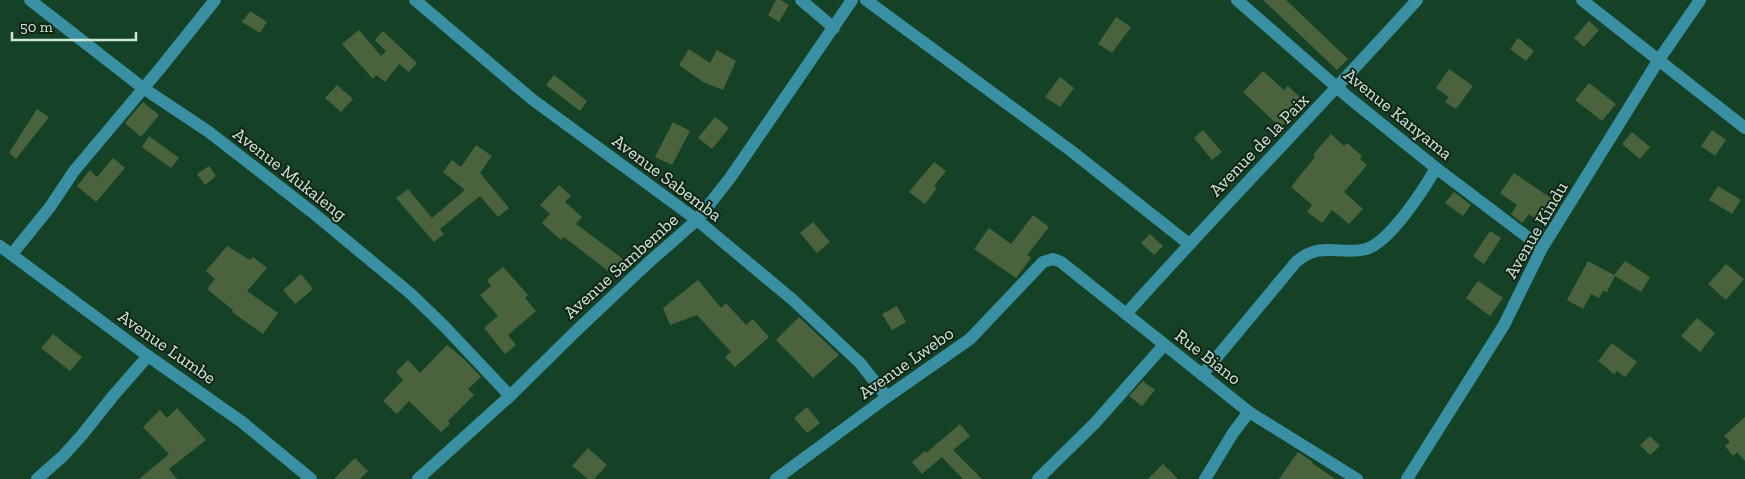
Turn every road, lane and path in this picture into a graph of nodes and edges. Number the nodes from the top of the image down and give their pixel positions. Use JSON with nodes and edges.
{"nodes":[{"id":1,"x":30,"y":0,"type":"edge"},
{"id":2,"x":215,"y":0,"type":"edge"},
{"id":3,"x":414,"y":0,"type":"edge"},
{"id":4,"x":801,"y":0,"type":"edge"},
{"id":5,"x":852,"y":0,"type":"edge"},
{"id":6,"x":866,"y":0,"type":"edge"},
{"id":7,"x":1237,"y":0,"type":"edge"},
{"id":8,"x":1417,"y":0,"type":"edge"},
{"id":9,"x":1582,"y":0,"type":"edge"},
{"id":10,"x":1700,"y":0,"type":"edge"},
{"id":11,"x":834,"y":28,"type":"junction"},
{"id":12,"x":1658,"y":61,"type":"junction"},
{"id":13,"x":1338,"y":87,"type":"junction"},
{"id":14,"x":143,"y":88,"type":"junction"},
{"id":15,"x":1745,"y":128,"type":"edge"},
{"id":16,"x":1436,"y":168,"type":"junction"},
{"id":17,"x":697,"y":220,"type":"junction"},
{"id":18,"x":1189,"y":244,"type":"junction"},
{"id":19,"x":0,"y":246,"type":"edge"},
{"id":20,"x":1542,"y":248,"type":"junction"},
{"id":21,"x":12,"y":254,"type":"junction"},
{"id":22,"x":1043,"y":262,"type":"joint"},
{"id":23,"x":1126,"y":314,"type":"junction"},
{"id":24,"x":1164,"y":345,"type":"junction"},
{"id":25,"x":148,"y":356,"type":"junction"},
{"id":26,"x":1202,"y":375,"type":"junction"},
{"id":27,"x":510,"y":396,"type":"junction"},
{"id":28,"x":886,"y":397,"type":"junction"},
{"id":29,"x":1249,"y":412,"type":"junction"},
{"id":30,"x":37,"y":479,"type":"edge"},
{"id":31,"x":311,"y":479,"type":"edge"},
{"id":32,"x":418,"y":479,"type":"edge"},
{"id":33,"x":776,"y":479,"type":"edge"},
{"id":34,"x":1038,"y":479,"type":"edge"},
{"id":35,"x":1205,"y":479,"type":"edge"},
{"id":36,"x":1357,"y":479,"type":"edge"},
{"id":37,"x":1407,"y":479,"type":"edge"}],
"edges":[{"from":1,"to":14,"type":"street","name":"Avenue Mukaleng"},
{"from":2,"to":14,"type":"street"},
{"from":3,"to":17,"type":"street","name":"Avenue Sabemba"},
{"from":4,"to":11,"type":"street"},
{"from":5,"to":11,"type":"street","name":"Avenue Sambembe"},
{"from":6,"to":18,"type":"street"},
{"from":7,"to":13,"type":"street","name":"Avenue Kanyama"},
{"from":8,"to":13,"type":"street","name":"Avenue de la Paix"},
{"from":9,"to":12,"type":"street"},
{"from":10,"to":12,"type":"street","name":"Avenue Kindu"},
{"from":11,"to":17,"type":"street","name":"Avenue Sambembe"},
{"from":12,"to":15,"type":"street"},
{"from":12,"to":20,"type":"street","name":"Avenue Kindu"},
{"from":13,"to":16,"type":"street","name":"Avenue Kanyama"},
{"from":13,"to":18,"type":"street","name":"Avenue de la Paix"},
{"from":14,"to":21,"type":"street"},
{"from":14,"to":27,"type":"street","name":"Avenue Mukaleng"},
{"from":16,"to":20,"type":"street","name":"Avenue Kanyama"},
{"from":16,"to":26,"type":"street"},
{"from":17,"to":27,"type":"street","name":"Avenue Sambembe"},
{"from":17,"to":28,"type":"street","name":"Avenue Sabemba"},
{"from":18,"to":23,"type":"street","name":"Avenue de la Paix"},
{"from":19,"to":21,"type":"street","name":"Avenue Lumbe"},
{"from":20,"to":37,"type":"street","name":"Avenue Kindu"},
{"from":21,"to":25,"type":"street","name":"Avenue Lumbe"},
{"from":22,"to":23,"type":"street","name":"Rue Biano"},
{"from":22,"to":28,"type":"street","name":"Avenue Lwebo"},
{"from":23,"to":24,"type":"street","name":"Rue Biano"},
{"from":24,"to":26,"type":"street","name":"Rue Biano"},
{"from":24,"to":34,"type":"street"},
{"from":25,"to":30,"type":"street"},
{"from":25,"to":31,"type":"street","name":"Avenue Lumbe"},
{"from":26,"to":29,"type":"street","name":"Rue Biano"},
{"from":27,"to":32,"type":"street","name":"Avenue Sambembe"},
{"from":28,"to":33,"type":"street","name":"Avenue Lwebo"},
{"from":29,"to":35,"type":"street"},
{"from":29,"to":36,"type":"street","name":"Rue Biano"}]}
